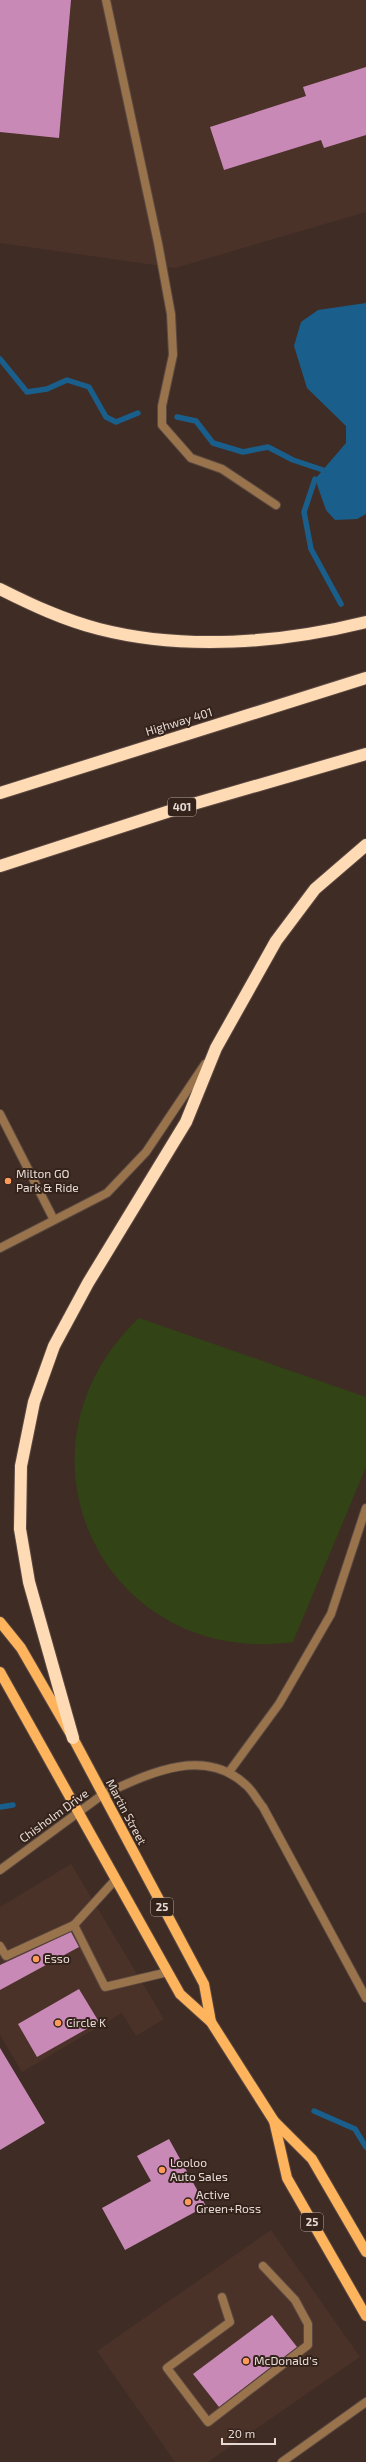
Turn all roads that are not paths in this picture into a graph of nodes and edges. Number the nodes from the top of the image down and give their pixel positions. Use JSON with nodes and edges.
{"nodes":[{"id":1,"x":106,"y":0,"type":"edge"},
{"id":2,"x":276,"y":505,"type":"dead end"},
{"id":3,"x":0,"y":589,"type":"edge"},
{"id":4,"x":366,"y":622,"type":"edge"},
{"id":5,"x":366,"y":678,"type":"edge"},
{"id":6,"x":366,"y":754,"type":"edge"},
{"id":7,"x":0,"y":792,"type":"edge"},
{"id":8,"x":366,"y":845,"type":"edge"},
{"id":9,"x":0,"y":866,"type":"edge"},
{"id":10,"x":216,"y":1048,"type":"junction"},
{"id":11,"x":0,"y":1114,"type":"edge"},
{"id":12,"x":54,"y":1220,"type":"junction"},
{"id":13,"x":0,"y":1248,"type":"edge"},
{"id":14,"x":366,"y":1508,"type":"edge"},
{"id":15,"x":0,"y":1622,"type":"edge"},
{"id":16,"x":0,"y":1672,"type":"edge"},
{"id":17,"x":73,"y":1738,"type":"junction"},
{"id":18,"x":229,"y":1772,"type":"junction"},
{"id":19,"x":102,"y":1795,"type":"junction"},
{"id":20,"x":78,"y":1812,"type":"junction"},
{"id":21,"x":0,"y":1870,"type":"edge"},
{"id":22,"x":116,"y":1879,"type":"junction"},
{"id":23,"x":74,"y":1925,"type":"junction"},
{"id":24,"x":0,"y":1946,"type":"edge"},
{"id":25,"x":168,"y":1972,"type":"junction"},
{"id":26,"x":366,"y":1998,"type":"edge"},
{"id":27,"x":211,"y":2022,"type":"junction"},
{"id":28,"x":274,"y":2121,"type":"junction"},
{"id":29,"x":366,"y":2252,"type":"edge"},
{"id":30,"x":263,"y":2266,"type":"dead end"},
{"id":31,"x":222,"y":2297,"type":"dead end"},
{"id":32,"x":366,"y":2316,"type":"edge"},
{"id":33,"x":366,"y":2402,"type":"edge"},
{"id":34,"x":282,"y":2462,"type":"edge"}],
"edges":[{"from":1,"to":2,"type":"street"},
{"from":3,"to":4,"type":"highway"},
{"from":5,"to":7,"type":"highway","name":"Highway 401"},
{"from":6,"to":9,"type":"highway","number":"401"},
{"from":8,"to":10,"type":"highway"},
{"from":10,"to":12,"type":"street"},
{"from":10,"to":17,"type":"highway"},
{"from":11,"to":12,"type":"street"},
{"from":12,"to":13,"type":"street"},
{"from":14,"to":18,"type":"street"},
{"from":15,"to":17,"type":"main road","name":"Martin Street","number":"25"},
{"from":16,"to":20,"type":"main road","name":"Martin Street","number":"25"},
{"from":17,"to":19,"type":"main road","name":"Martin Street","number":"25"},
{"from":18,"to":19,"type":"street","name":"Chisholm Drive"},
{"from":18,"to":26,"type":"street"},
{"from":19,"to":20,"type":"street","name":"Chisholm Drive"},
{"from":19,"to":27,"type":"main road","name":"Martin Street","number":"25"},
{"from":20,"to":21,"type":"street","name":"Chisholm Drive"},
{"from":20,"to":22,"type":"main road","name":"Martin Street","number":"25"},
{"from":22,"to":23,"type":"street"},
{"from":22,"to":25,"type":"main road","name":"Martin Street","number":"25"},
{"from":23,"to":24,"type":"street"},
{"from":23,"to":25,"type":"street"},
{"from":25,"to":27,"type":"main road","name":"Martin Street","number":"25"},
{"from":27,"to":28,"type":"main road","name":"Martin Street","number":"25"},
{"from":28,"to":29,"type":"main road","name":"Martin Street","number":"25"},
{"from":28,"to":32,"type":"main road","name":"Martin Street","number":"25"},
{"from":30,"to":31,"type":"street"},
{"from":33,"to":34,"type":"street"}]}
